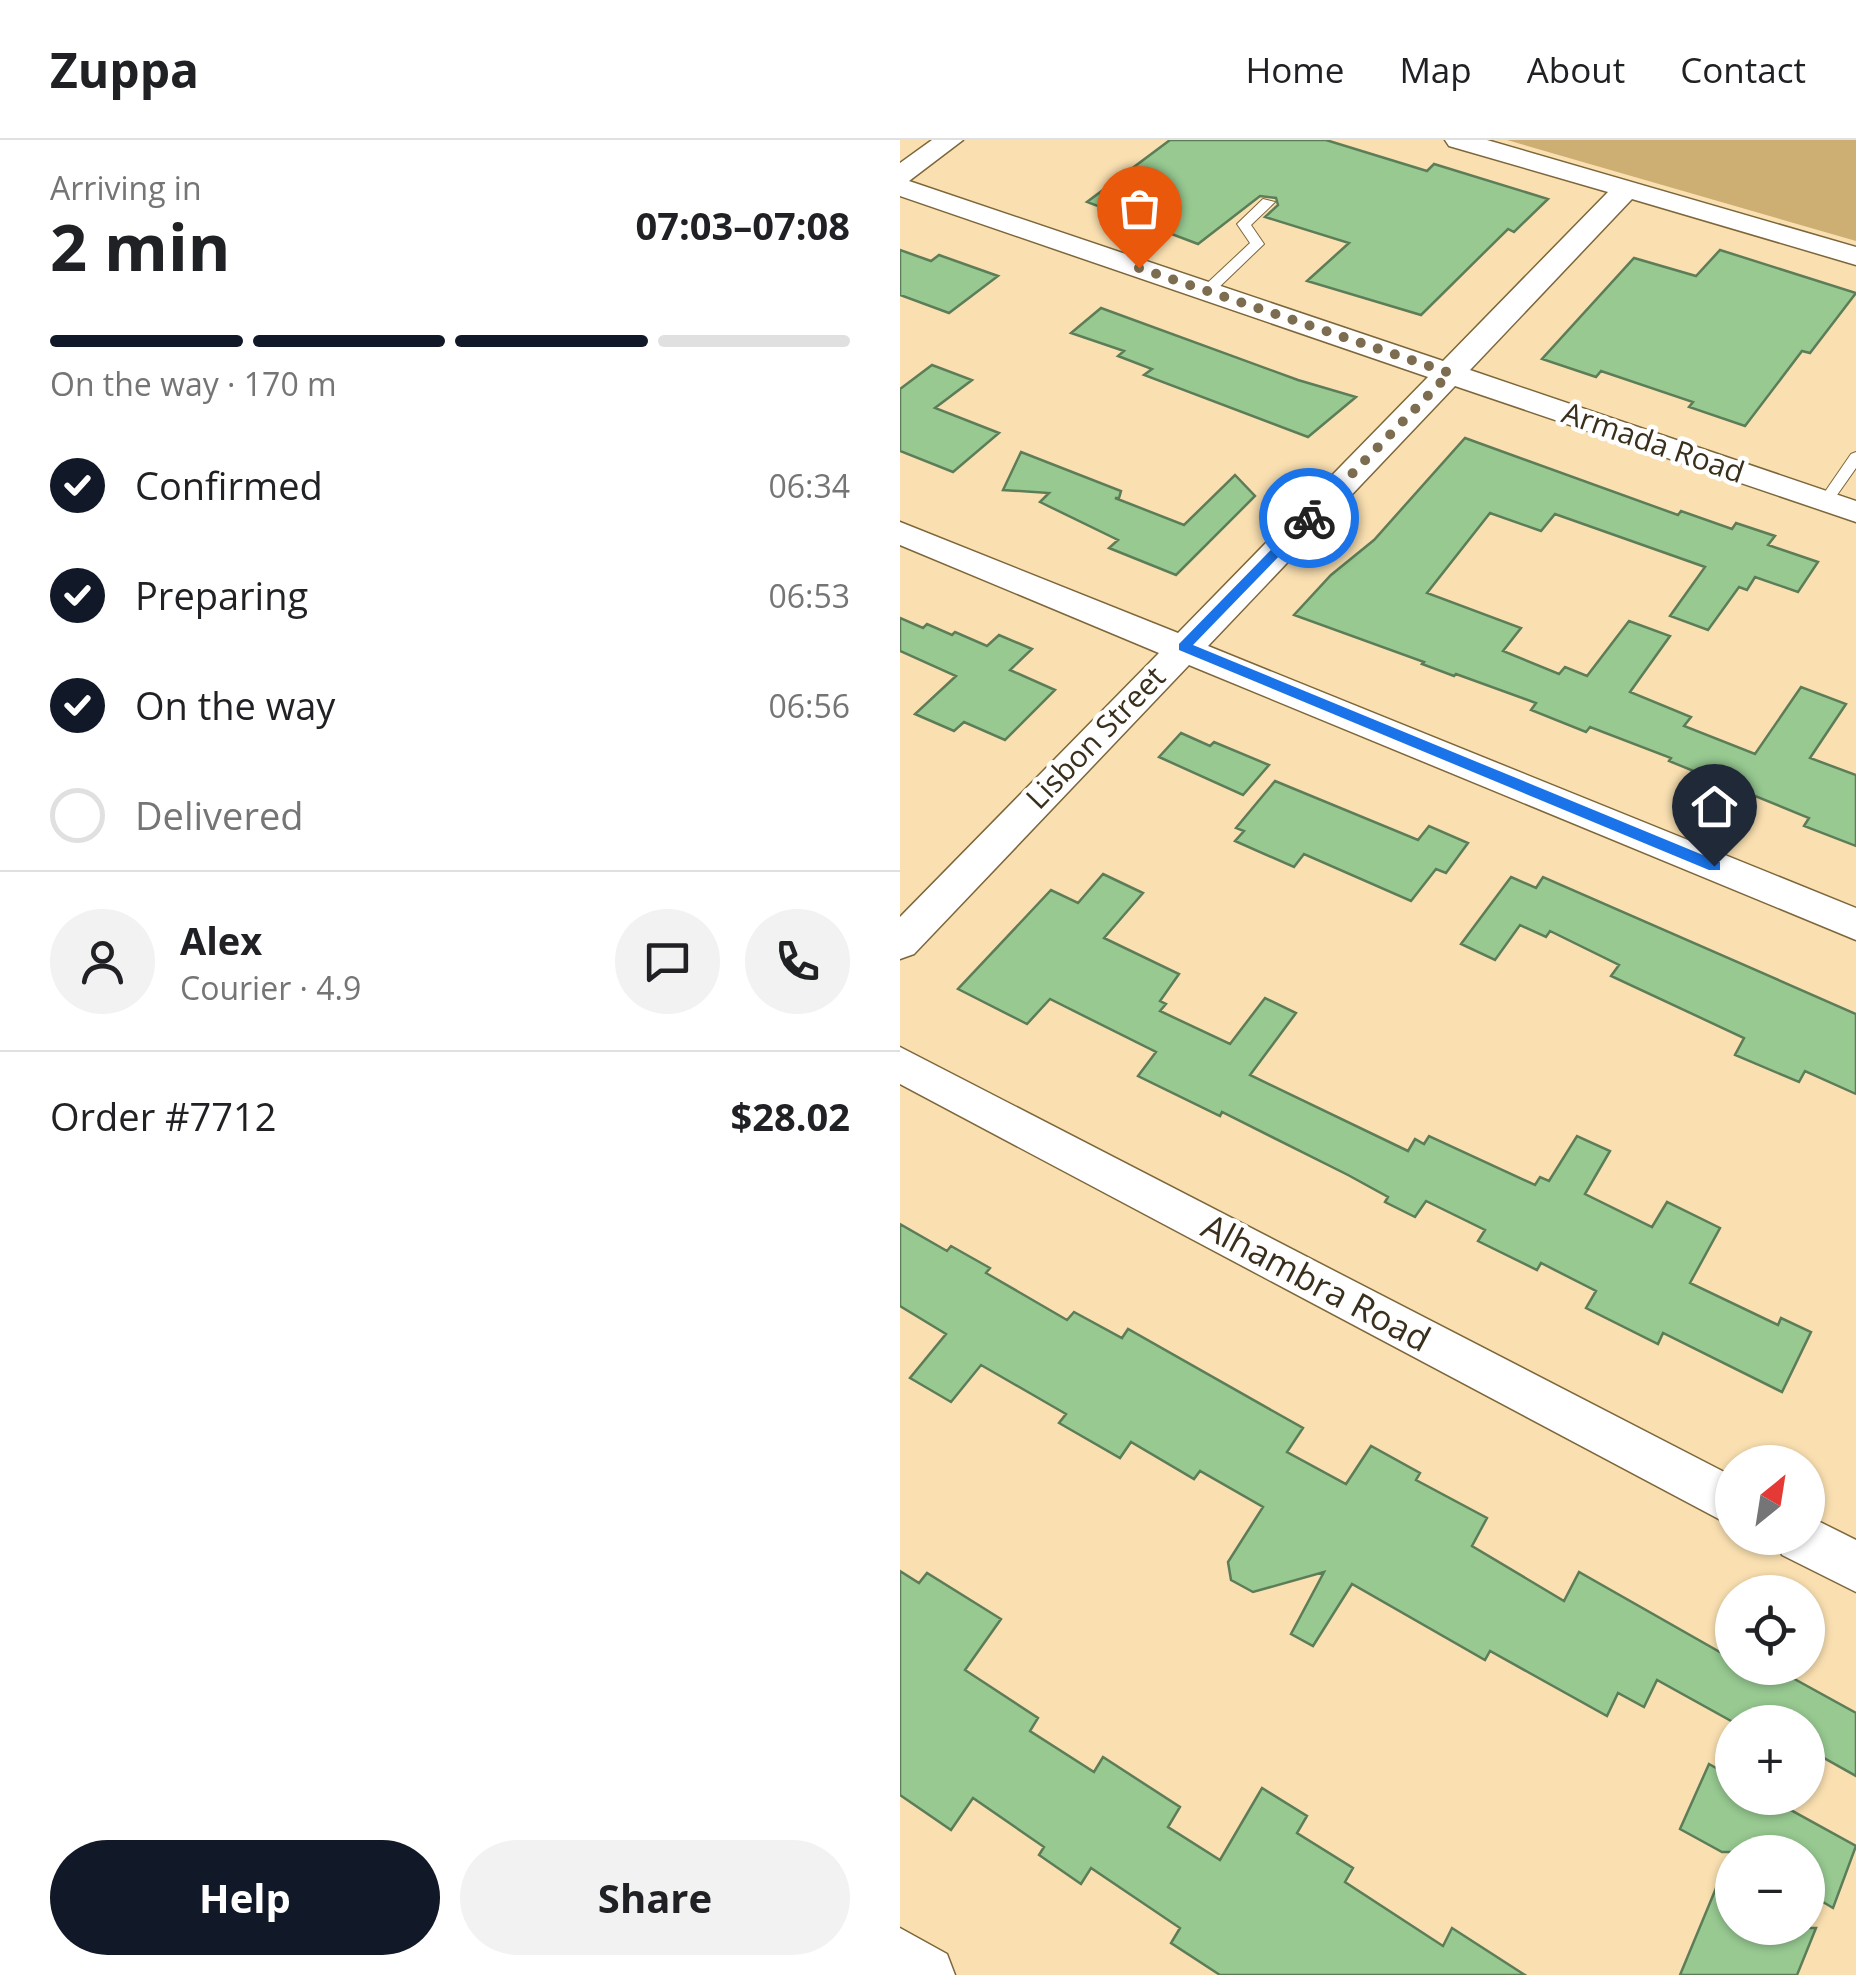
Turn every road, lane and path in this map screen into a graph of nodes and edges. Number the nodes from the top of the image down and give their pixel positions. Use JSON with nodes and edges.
{"nodes":[{"id":1,"x":950,"y":140,"type":"edge"},
{"id":2,"x":1458,"y":140,"type":"edge"},
{"id":3,"x":900,"y":175,"type":"edge"},
{"id":4,"x":900,"y":187,"type":"edge"},
{"id":5,"x":1627,"y":189,"type":"junction"},
{"id":6,"x":1268,"y":202,"type":"dead end"},
{"id":7,"x":1853,"y":250,"type":"edge"},
{"id":8,"x":1207,"y":291,"type":"junction"},
{"id":9,"x":1450,"y":373,"type":"junction"},
{"id":10,"x":1856,"y":457,"type":"edge"},
{"id":11,"x":1825,"y":502,"type":"junction"},
{"id":12,"x":1856,"y":512,"type":"edge"},
{"id":13,"x":900,"y":533,"type":"edge"},
{"id":14,"x":1184,"y":647,"type":"junction"},
{"id":15,"x":1856,"y":924,"type":"edge"},
{"id":16,"x":900,"y":943,"type":"edge"},
{"id":17,"x":900,"y":1064,"type":"edge"},
{"id":18,"x":1715,"y":1493,"type":"edge"},
{"id":19,"x":1825,"y":1551,"type":"edge"},
{"id":20,"x":1856,"y":1567,"type":"edge"},
{"id":21,"x":900,"y":1956,"type":"edge"},
{"id":22,"x":926,"y":1975,"type":"edge"}],
"edges":[{"from":1,"to":3,"type":"street"},
{"from":2,"to":5,"type":"street"},
{"from":4,"to":8,"type":"street","name":"Armada Road"},
{"from":5,"to":7,"type":"street"},
{"from":5,"to":9,"type":"street","name":"Lisbon Street"},
{"from":6,"to":8,"type":"lane"},
{"from":8,"to":9,"type":"street","name":"Armada Road"},
{"from":9,"to":11,"type":"street","name":"Armada Road"},
{"from":9,"to":14,"type":"street","name":"Lisbon Street"},
{"from":10,"to":11,"type":"lane"},
{"from":11,"to":12,"type":"street","name":"Armada Road"},
{"from":13,"to":14,"type":"street"},
{"from":14,"to":15,"type":"street"},
{"from":14,"to":16,"type":"street","name":"Lisbon Street"},
{"from":17,"to":18,"type":"street","name":"Alhambra Road"},
{"from":19,"to":20,"type":"street"},
{"from":21,"to":22,"type":"street"}]}
